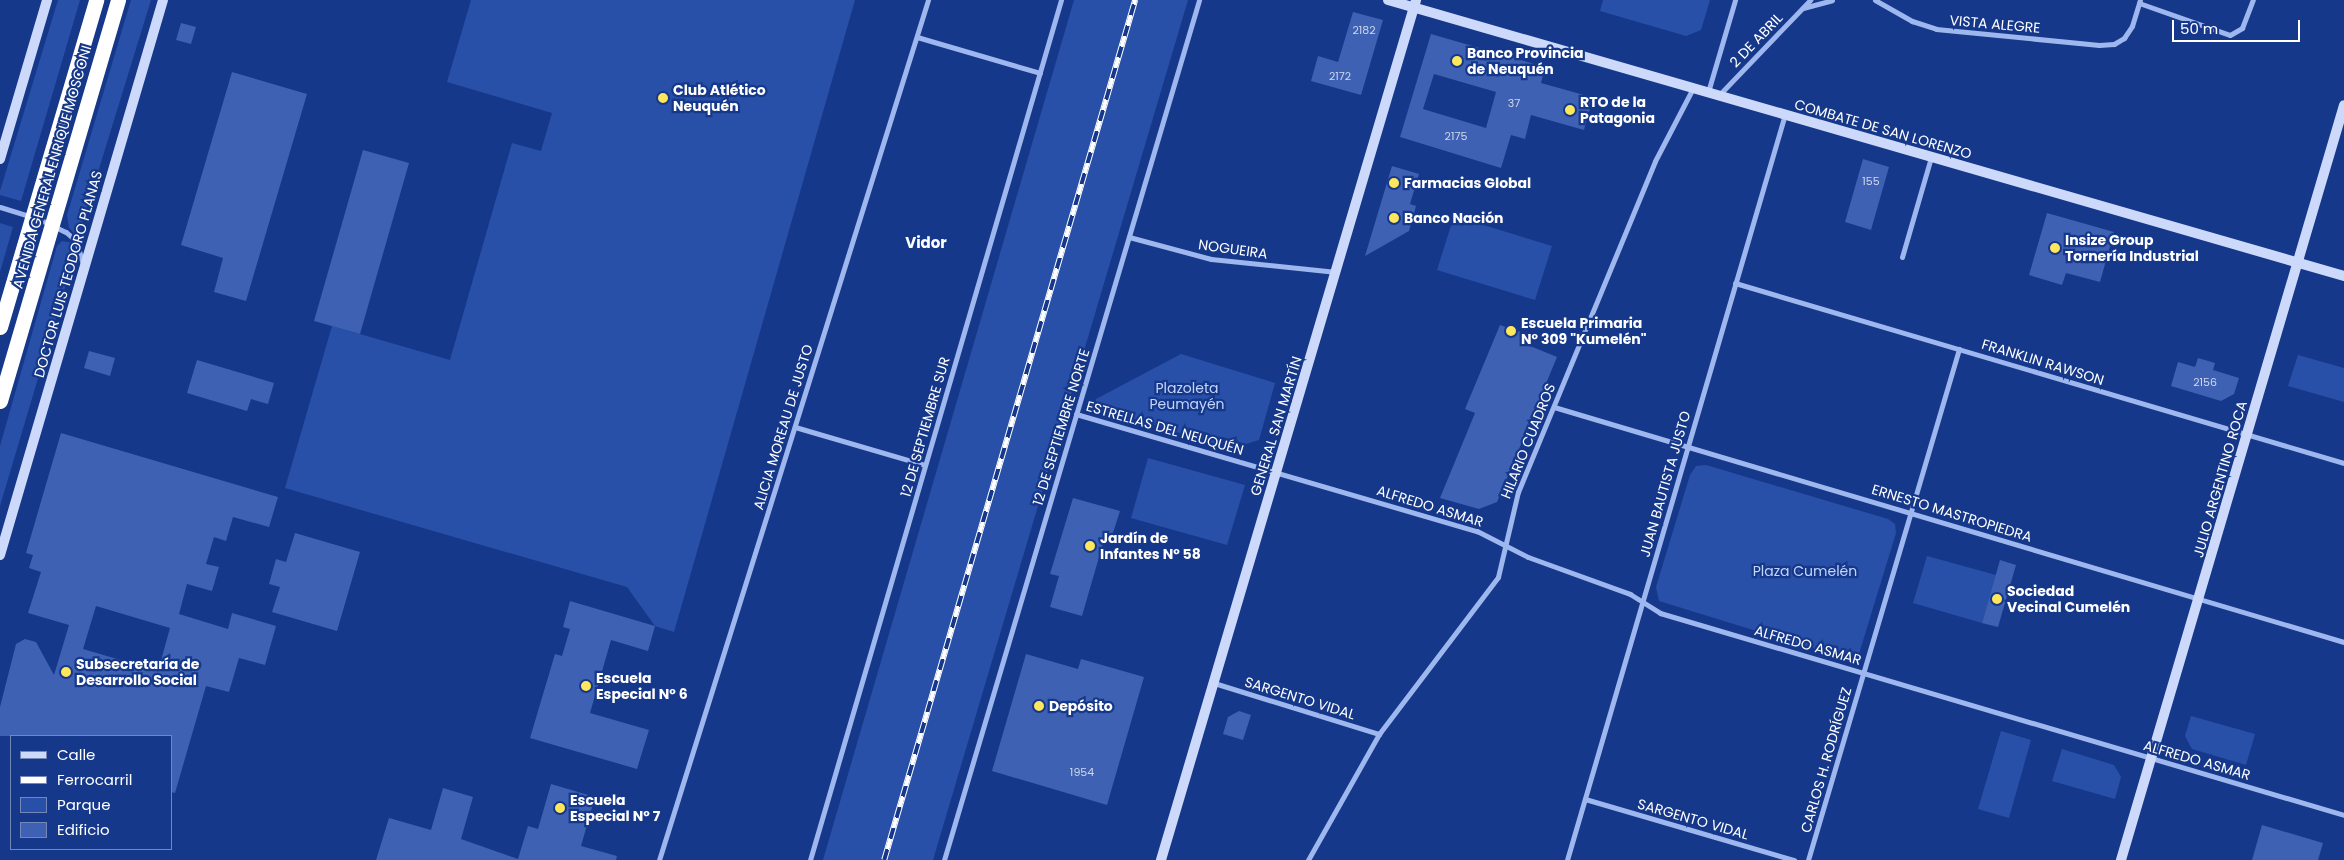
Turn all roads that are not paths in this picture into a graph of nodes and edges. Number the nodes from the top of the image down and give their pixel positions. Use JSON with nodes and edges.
{"nodes":[{"id":1,"x":47,"y":0,"type":"edge"},
{"id":2,"x":96,"y":0,"type":"edge"},
{"id":3,"x":118,"y":0,"type":"edge"},
{"id":4,"x":163,"y":0,"type":"edge"},
{"id":5,"x":928,"y":0,"type":"edge"},
{"id":6,"x":1061,"y":0,"type":"edge"},
{"id":7,"x":1200,"y":0,"type":"edge"},
{"id":8,"x":1388,"y":0,"type":"edge"},
{"id":9,"x":1735,"y":0,"type":"edge"},
{"id":10,"x":1810,"y":0,"type":"edge"},
{"id":11,"x":1832,"y":0,"type":"edge"},
{"id":12,"x":1875,"y":0,"type":"edge"},
{"id":13,"x":2253,"y":0,"type":"edge"},
{"id":14,"x":2139,"y":2,"type":"edge"},
{"id":15,"x":1415,"y":4,"type":"edge"},
{"id":16,"x":1802,"y":8,"type":"junction"},
{"id":17,"x":917,"y":36,"type":"junction"},
{"id":18,"x":1040,"y":73,"type":"junction"},
{"id":19,"x":1692,"y":88,"type":"junction"},
{"id":20,"x":1708,"y":92,"type":"junction"},
{"id":21,"x":1719,"y":95,"type":"junction"},
{"id":22,"x":2344,"y":105,"type":"edge"},
{"id":23,"x":1785,"y":114,"type":"junction"},
{"id":24,"x":1931,"y":157,"type":"junction"},
{"id":25,"x":0,"y":159,"type":"edge"},
{"id":26,"x":0,"y":207,"type":"edge"},
{"id":27,"x":33,"y":217,"type":"junction"},
{"id":28,"x":52,"y":224,"type":"junction"},
{"id":29,"x":1129,"y":237,"type":"junction"},
{"id":30,"x":1902,"y":257,"type":"dead end"},
{"id":31,"x":2298,"y":263,"type":"junction"},
{"id":32,"x":84,"y":270,"type":"junction"},
{"id":33,"x":1336,"y":272,"type":"junction"},
{"id":34,"x":2344,"y":276,"type":"edge"},
{"id":35,"x":1735,"y":283,"type":"junction"},
{"id":36,"x":0,"y":327,"type":"edge"},
{"id":37,"x":1959,"y":349,"type":"junction"},
{"id":38,"x":0,"y":401,"type":"edge"},
{"id":39,"x":1554,"y":407,"type":"junction"},
{"id":40,"x":1076,"y":414,"type":"junction"},
{"id":41,"x":795,"y":427,"type":"junction"},
{"id":42,"x":2247,"y":434,"type":"junction"},
{"id":43,"x":1688,"y":447,"type":"junction"},
{"id":44,"x":2344,"y":463,"type":"edge"},
{"id":45,"x":925,"y":465,"type":"junction"},
{"id":46,"x":1276,"y":473,"type":"junction"},
{"id":47,"x":1911,"y":513,"type":"junction"},
{"id":48,"x":1505,"y":545,"type":"junction"},
{"id":49,"x":0,"y":555,"type":"edge"},
{"id":50,"x":2199,"y":598,"type":"junction"},
{"id":51,"x":1642,"y":602,"type":"junction"},
{"id":52,"x":2344,"y":642,"type":"edge"},
{"id":53,"x":1863,"y":673,"type":"junction"},
{"id":54,"x":1214,"y":683,"type":"junction"},
{"id":55,"x":1379,"y":734,"type":"junction"},
{"id":56,"x":2152,"y":758,"type":"junction"},
{"id":57,"x":1585,"y":799,"type":"junction"},
{"id":58,"x":2344,"y":815,"type":"edge"},
{"id":59,"x":659,"y":860,"type":"edge"},
{"id":60,"x":810,"y":860,"type":"edge"},
{"id":61,"x":944,"y":860,"type":"edge"},
{"id":62,"x":1161,"y":860,"type":"edge"},
{"id":63,"x":1308,"y":860,"type":"edge"},
{"id":64,"x":1567,"y":860,"type":"edge"},
{"id":65,"x":1794,"y":860,"type":"edge"},
{"id":66,"x":1808,"y":860,"type":"edge"},
{"id":67,"x":2121,"y":860,"type":"edge"}],
"edges":[{"from":1,"to":25,"type":"main road"},
{"from":2,"to":27,"type":"highway","name":"AVENIDA GENERAL ENRIQUE MOSCONI"},
{"from":3,"to":28,"type":"highway","name":"AVENIDA GENERAL ENRIQUE MOSCONI"},
{"from":4,"to":32,"type":"main road","name":"DOCTOR LUIS TEODORO PLANAS"},
{"from":5,"to":17,"type":"street","name":"ALICIA MOREAU DE JUSTO"},
{"from":6,"to":18,"type":"street","name":"12 DE SEPTIEMBRE SUR"},
{"from":7,"to":29,"type":"street","name":"12 DE SEPTIEMBRE NORTE"},
{"from":8,"to":15,"type":"main road","name":"COMBATE DE SAN LORENZO"},
{"from":9,"to":20,"type":"street"},
{"from":10,"to":16,"type":"street","name":"2 DE ABRIL"},
{"from":11,"to":16,"type":"street"},
{"from":12,"to":14,"type":"street","name":"VISTA ALEGRE"},
{"from":13,"to":14,"type":"street"},
{"from":15,"to":19,"type":"main road","name":"COMBATE DE SAN LORENZO"},
{"from":15,"to":33,"type":"main road","name":"GENERAL SAN MARTÍN"},
{"from":16,"to":21,"type":"street","name":"2 DE ABRIL"},
{"from":17,"to":18,"type":"street"},
{"from":17,"to":41,"type":"street","name":"ALICIA MOREAU DE JUSTO"},
{"from":18,"to":45,"type":"street","name":"12 DE SEPTIEMBRE SUR"},
{"from":19,"to":20,"type":"main road","name":"COMBATE DE SAN LORENZO"},
{"from":19,"to":39,"type":"street","name":"HILARIO CUADROS"},
{"from":20,"to":21,"type":"main road","name":"COMBATE DE SAN LORENZO"},
{"from":21,"to":23,"type":"main road","name":"COMBATE DE SAN LORENZO"},
{"from":22,"to":31,"type":"main road","name":"JULIO ARGENTINO ROCA"},
{"from":23,"to":24,"type":"main road","name":"COMBATE DE SAN LORENZO"},
{"from":23,"to":35,"type":"street","name":"JUAN BAUTISTA JUSTO"},
{"from":24,"to":30,"type":"street"},
{"from":24,"to":31,"type":"main road","name":"COMBATE DE SAN LORENZO"},
{"from":26,"to":27,"type":"street"},
{"from":27,"to":28,"type":"street"},
{"from":27,"to":36,"type":"highway","name":"AVENIDA GENERAL ENRIQUE MOSCONI"},
{"from":28,"to":32,"type":"street"},
{"from":28,"to":38,"type":"highway","name":"AVENIDA GENERAL ENRIQUE MOSCONI"},
{"from":29,"to":33,"type":"street","name":"NOGUEIRA"},
{"from":29,"to":40,"type":"street","name":"12 DE SEPTIEMBRE NORTE"},
{"from":31,"to":34,"type":"main road","name":"COMBATE DE SAN LORENZO"},
{"from":31,"to":42,"type":"main road","name":"JULIO ARGENTINO ROCA"},
{"from":32,"to":49,"type":"main road","name":"DOCTOR LUIS TEODORO PLANAS"},
{"from":33,"to":46,"type":"main road","name":"GENERAL SAN MARTÍN"},
{"from":35,"to":37,"type":"street","name":"FRANKLIN RAWSON"},
{"from":35,"to":43,"type":"street","name":"JUAN BAUTISTA JUSTO"},
{"from":37,"to":42,"type":"street","name":"FRANKLIN RAWSON"},
{"from":37,"to":47,"type":"street","name":"CARLOS H. RODRÍGUEZ"},
{"from":39,"to":43,"type":"street","name":"ERNESTO MASTROPIEDRA"},
{"from":39,"to":48,"type":"street","name":"HILARIO CUADROS"},
{"from":40,"to":46,"type":"street","name":"ESTRELLAS DEL NEUQUÉN"},
{"from":40,"to":61,"type":"street","name":"12 DE SEPTIEMBRE NORTE"},
{"from":41,"to":45,"type":"street"},
{"from":41,"to":59,"type":"street","name":"ALICIA MOREAU DE JUSTO"},
{"from":42,"to":44,"type":"street","name":"FRANKLIN RAWSON"},
{"from":42,"to":50,"type":"main road","name":"JULIO ARGENTINO ROCA"},
{"from":43,"to":47,"type":"street","name":"ERNESTO MASTROPIEDRA"},
{"from":43,"to":51,"type":"street","name":"JUAN BAUTISTA JUSTO"},
{"from":45,"to":60,"type":"street","name":"12 DE SEPTIEMBRE SUR"},
{"from":46,"to":48,"type":"street","name":"ALFREDO ASMAR"},
{"from":46,"to":54,"type":"main road","name":"GENERAL SAN MARTÍN"},
{"from":47,"to":50,"type":"street","name":"ERNESTO MASTROPIEDRA"},
{"from":47,"to":53,"type":"street","name":"CARLOS H. RODRÍGUEZ"},
{"from":48,"to":51,"type":"street","name":"ALFREDO ASMAR"},
{"from":48,"to":55,"type":"street","name":"HILARIO CUADROS"},
{"from":50,"to":52,"type":"street","name":"ERNESTO MASTROPIEDRA"},
{"from":50,"to":56,"type":"main road","name":"JULIO ARGENTINO ROCA"},
{"from":51,"to":53,"type":"street","name":"ALFREDO ASMAR"},
{"from":51,"to":57,"type":"street","name":"JUAN BAUTISTA JUSTO"},
{"from":53,"to":56,"type":"street","name":"ALFREDO ASMAR"},
{"from":53,"to":66,"type":"street","name":"CARLOS H. RODRÍGUEZ"},
{"from":54,"to":55,"type":"street","name":"SARGENTO VIDAL"},
{"from":54,"to":62,"type":"main road","name":"GENERAL SAN MARTÍN"},
{"from":55,"to":63,"type":"street","name":"HILARIO CUADROS"},
{"from":56,"to":58,"type":"street","name":"ALFREDO ASMAR"},
{"from":56,"to":67,"type":"main road","name":"JULIO ARGENTINO ROCA"},
{"from":57,"to":64,"type":"street","name":"JUAN BAUTISTA JUSTO"},
{"from":57,"to":65,"type":"street","name":"SARGENTO VIDAL"}]}
